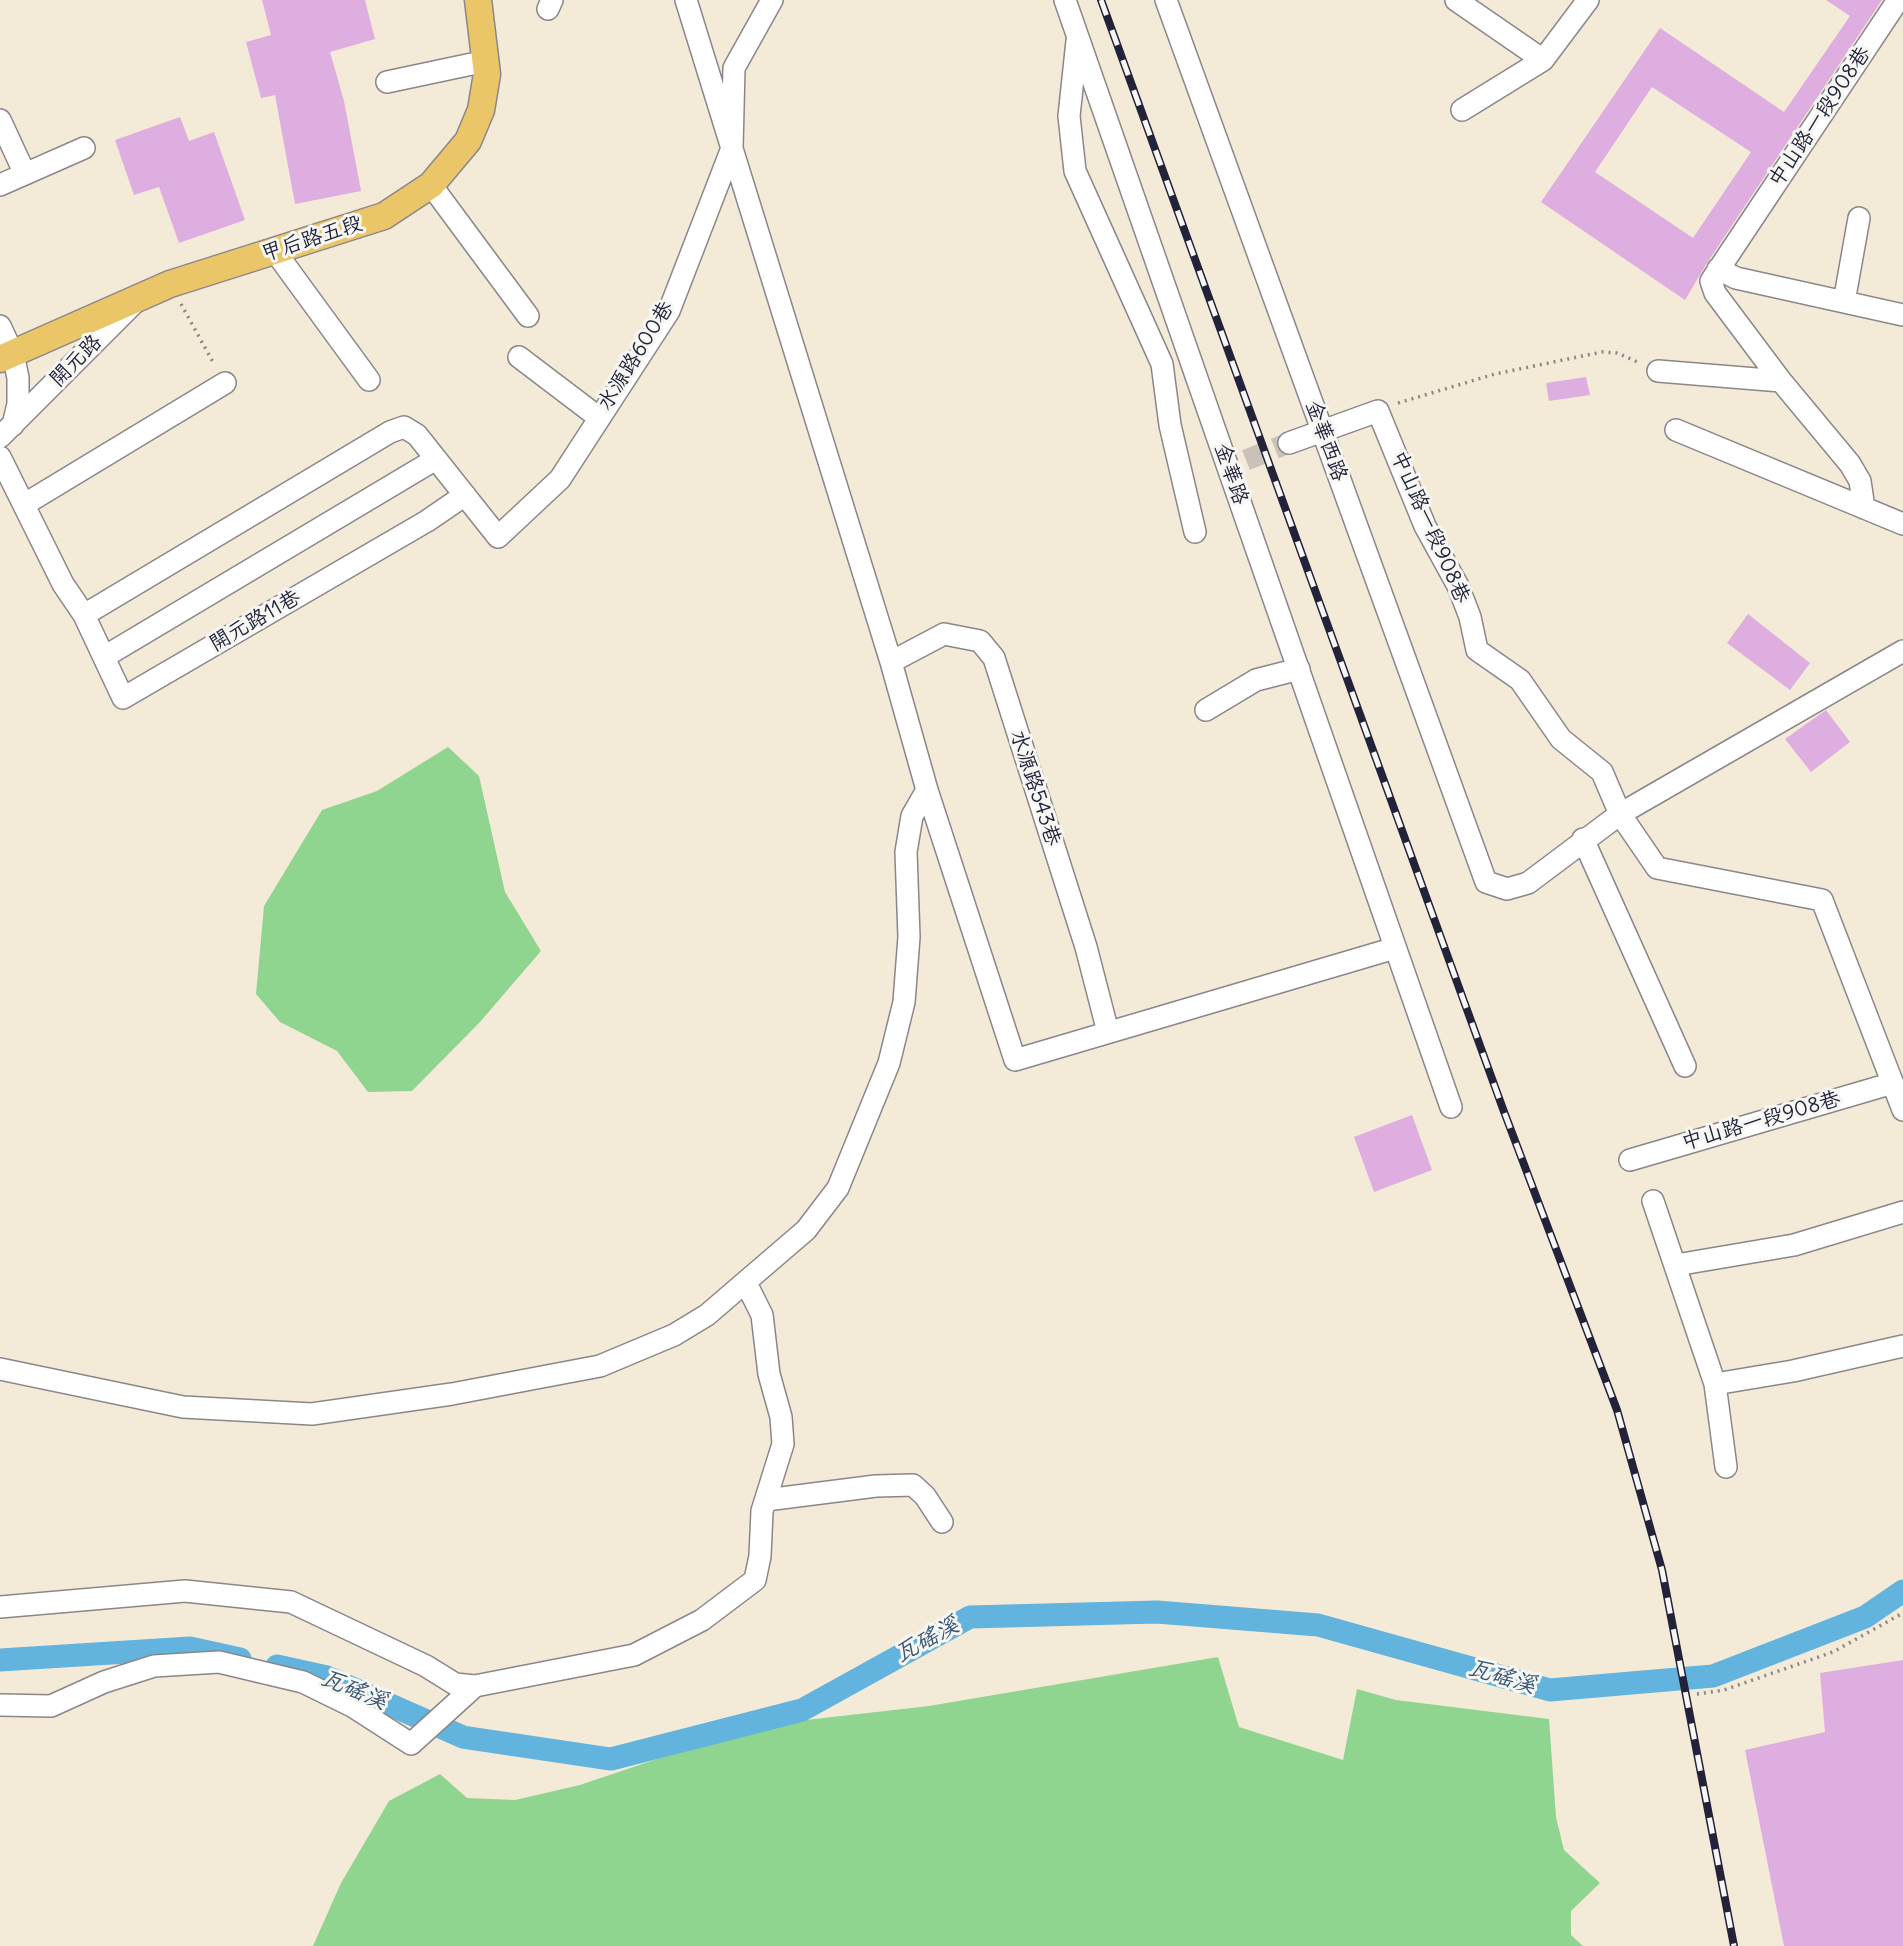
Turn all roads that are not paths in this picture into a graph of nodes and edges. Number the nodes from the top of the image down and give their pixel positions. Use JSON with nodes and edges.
{"nodes":[{"id":1,"x":478,"y":0,"type":"edge"},
{"id":2,"x":686,"y":0,"type":"edge"},
{"id":3,"x":772,"y":0,"type":"edge"},
{"id":4,"x":1065,"y":0,"type":"edge"},
{"id":5,"x":1167,"y":0,"type":"edge"},
{"id":6,"x":1456,"y":0,"type":"edge"},
{"id":7,"x":1588,"y":0,"type":"edge"},
{"id":8,"x":1898,"y":0,"type":"edge"},
{"id":9,"x":1078,"y":35,"type":"junction"},
{"id":10,"x":486,"y":61,"type":"junction"},
{"id":11,"x":1543,"y":61,"type":"junction"},
{"id":12,"x":387,"y":82,"type":"dead end"},
{"id":13,"x":1462,"y":110,"type":"dead end"},
{"id":14,"x":0,"y":120,"type":"edge"},
{"id":15,"x":84,"y":148,"type":"dead end"},
{"id":16,"x":732,"y":148,"type":"junction"},
{"id":17,"x":25,"y":174,"type":"junction"},
{"id":18,"x":0,"y":185,"type":"edge"},
{"id":19,"x":431,"y":185,"type":"junction"},
{"id":20,"x":1859,"y":218,"type":"dead end"},
{"id":21,"x":274,"y":250,"type":"junction"},
{"id":22,"x":1718,"y":269,"type":"junction"},
{"id":23,"x":140,"y":296,"type":"junction"},
{"id":24,"x":1844,"y":302,"type":"junction"},
{"id":25,"x":1903,"y":315,"type":"edge"},
{"id":26,"x":528,"y":316,"type":"dead end"},
{"id":27,"x":0,"y":326,"type":"edge"},
{"id":28,"x":6,"y":356,"type":"edge"},
{"id":29,"x":519,"y":358,"type":"dead end"},
{"id":30,"x":1658,"y":371,"type":"road end"},
{"id":31,"x":369,"y":380,"type":"dead end"},
{"id":32,"x":1781,"y":381,"type":"junction"},
{"id":33,"x":225,"y":383,"type":"dead end"},
{"id":34,"x":598,"y":417,"type":"junction"},
{"id":35,"x":1322,"y":430,"type":"junction"},
{"id":36,"x":1676,"y":430,"type":"dead end"},
{"id":37,"x":6,"y":431,"type":"edge"},
{"id":38,"x":1289,"y":443,"type":"tunnel mouth"},
{"id":39,"x":0,"y":457,"type":"edge"},
{"id":40,"x":436,"y":459,"type":"junction"},
{"id":41,"x":465,"y":495,"type":"junction"},
{"id":42,"x":25,"y":504,"type":"junction"},
{"id":43,"x":1864,"y":508,"type":"junction"},
{"id":44,"x":1903,"y":524,"type":"edge"},
{"id":45,"x":1195,"y":532,"type":"dead end"},
{"id":46,"x":84,"y":615,"type":"junction"},
{"id":47,"x":1901,"y":656,"type":"edge"},
{"id":48,"x":104,"y":657,"type":"junction"},
{"id":49,"x":891,"y":662,"type":"junction"},
{"id":50,"x":1299,"y":669,"type":"junction"},
{"id":51,"x":1206,"y":710,"type":"dead end"},
{"id":52,"x":927,"y":790,"type":"junction"},
{"id":53,"x":1620,"y":814,"type":"junction"},
{"id":54,"x":1583,"y":839,"type":"junction"},
{"id":55,"x":1395,"y":948,"type":"junction"},
{"id":56,"x":1108,"y":1032,"type":"junction"},
{"id":57,"x":1685,"y":1066,"type":"dead end"},
{"id":58,"x":1893,"y":1083,"type":"junction"},
{"id":59,"x":1451,"y":1107,"type":"dead end"},
{"id":60,"x":1903,"y":1110,"type":"edge"},
{"id":61,"x":1630,"y":1160,"type":"dead end"},
{"id":62,"x":1653,"y":1200,"type":"dead end"},
{"id":63,"x":1903,"y":1212,"type":"edge"},
{"id":64,"x":1676,"y":1265,"type":"junction"},
{"id":65,"x":746,"y":1283,"type":"junction"},
{"id":66,"x":1903,"y":1346,"type":"edge"},
{"id":67,"x":0,"y":1369,"type":"edge"},
{"id":68,"x":1716,"y":1384,"type":"junction"},
{"id":69,"x":1726,"y":1467,"type":"dead end"},
{"id":70,"x":766,"y":1500,"type":"junction"},
{"id":71,"x":942,"y":1522,"type":"dead end"},
{"id":72,"x":0,"y":1607,"type":"edge"},
{"id":73,"x":475,"y":1686,"type":"junction"},
{"id":74,"x":0,"y":1705,"type":"edge"}],
"edges":[{"from":1,"to":10,"type":"main road","name":"甲后路五段"},
{"from":2,"to":16,"type":"street"},
{"from":3,"to":16,"type":"street"},
{"from":4,"to":9,"type":"street","name":"金華路"},
{"from":5,"to":35,"type":"street","name":"金華西路"},
{"from":6,"to":11,"type":"street"},
{"from":7,"to":11,"type":"street"},
{"from":8,"to":22,"type":"street","name":"中山路一段908巷"},
{"from":9,"to":45,"type":"street"},
{"from":9,"to":50,"type":"street","name":"金華路"},
{"from":10,"to":12,"type":"street"},
{"from":10,"to":19,"type":"main road","name":"甲后路五段"},
{"from":11,"to":13,"type":"street"},
{"from":14,"to":17,"type":"street"},
{"from":15,"to":17,"type":"street"},
{"from":16,"to":34,"type":"street","name":"水源路600巷"},
{"from":16,"to":49,"type":"street"},
{"from":17,"to":18,"type":"street"},
{"from":19,"to":21,"type":"main road","name":"甲后路五段"},
{"from":19,"to":26,"type":"street"},
{"from":20,"to":24,"type":"street"},
{"from":21,"to":23,"type":"main road","name":"甲后路五段"},
{"from":21,"to":31,"type":"street"},
{"from":22,"to":24,"type":"street"},
{"from":22,"to":32,"type":"street"},
{"from":23,"to":28,"type":"main road","name":"甲后路五段"},
{"from":23,"to":37,"type":"street","name":"開元路"},
{"from":24,"to":25,"type":"street"},
{"from":27,"to":28,"type":"street","name":"開元路"},
{"from":28,"to":37,"type":"street","name":"開元路"},
{"from":29,"to":34,"type":"street"},
{"from":30,"to":32,"type":"street"},
{"from":32,"to":43,"type":"street"},
{"from":33,"to":42,"type":"street"},
{"from":34,"to":41,"type":"street","name":"水源路600巷"},
{"from":35,"to":38,"type":"street"},
{"from":35,"to":53,"type":"street","name":"中山路一段908巷"},
{"from":35,"to":54,"type":"street","name":"金華西路"},
{"from":36,"to":43,"type":"street"},
{"from":39,"to":42,"type":"street","name":"開元路11巷"},
{"from":40,"to":41,"type":"street"},
{"from":40,"to":46,"type":"street"},
{"from":40,"to":48,"type":"street"},
{"from":41,"to":48,"type":"street","name":"開元路11巷"},
{"from":42,"to":46,"type":"street","name":"開元路11巷"},
{"from":43,"to":44,"type":"street"},
{"from":46,"to":48,"type":"street","name":"開元路11巷"},
{"from":47,"to":53,"type":"street"},
{"from":49,"to":52,"type":"street"},
{"from":49,"to":56,"type":"street","name":"水源路543巷"},
{"from":50,"to":51,"type":"street"},
{"from":50,"to":55,"type":"street","name":"金華路"},
{"from":52,"to":56,"type":"street"},
{"from":52,"to":65,"type":"street"},
{"from":53,"to":54,"type":"street"},
{"from":53,"to":58,"type":"street","name":"中山路一段908巷"},
{"from":54,"to":57,"type":"street"},
{"from":55,"to":56,"type":"street"},
{"from":55,"to":59,"type":"street","name":"金華路"},
{"from":58,"to":60,"type":"street","name":"中山路一段908巷"},
{"from":58,"to":61,"type":"street","name":"中山路一段908巷"},
{"from":62,"to":64,"type":"street"},
{"from":63,"to":64,"type":"street"},
{"from":64,"to":68,"type":"street"},
{"from":65,"to":67,"type":"street"},
{"from":65,"to":70,"type":"street"},
{"from":66,"to":68,"type":"street"},
{"from":68,"to":69,"type":"street"},
{"from":70,"to":71,"type":"street"},
{"from":70,"to":73,"type":"street"},
{"from":72,"to":73,"type":"street"},
{"from":73,"to":74,"type":"street"}]}
